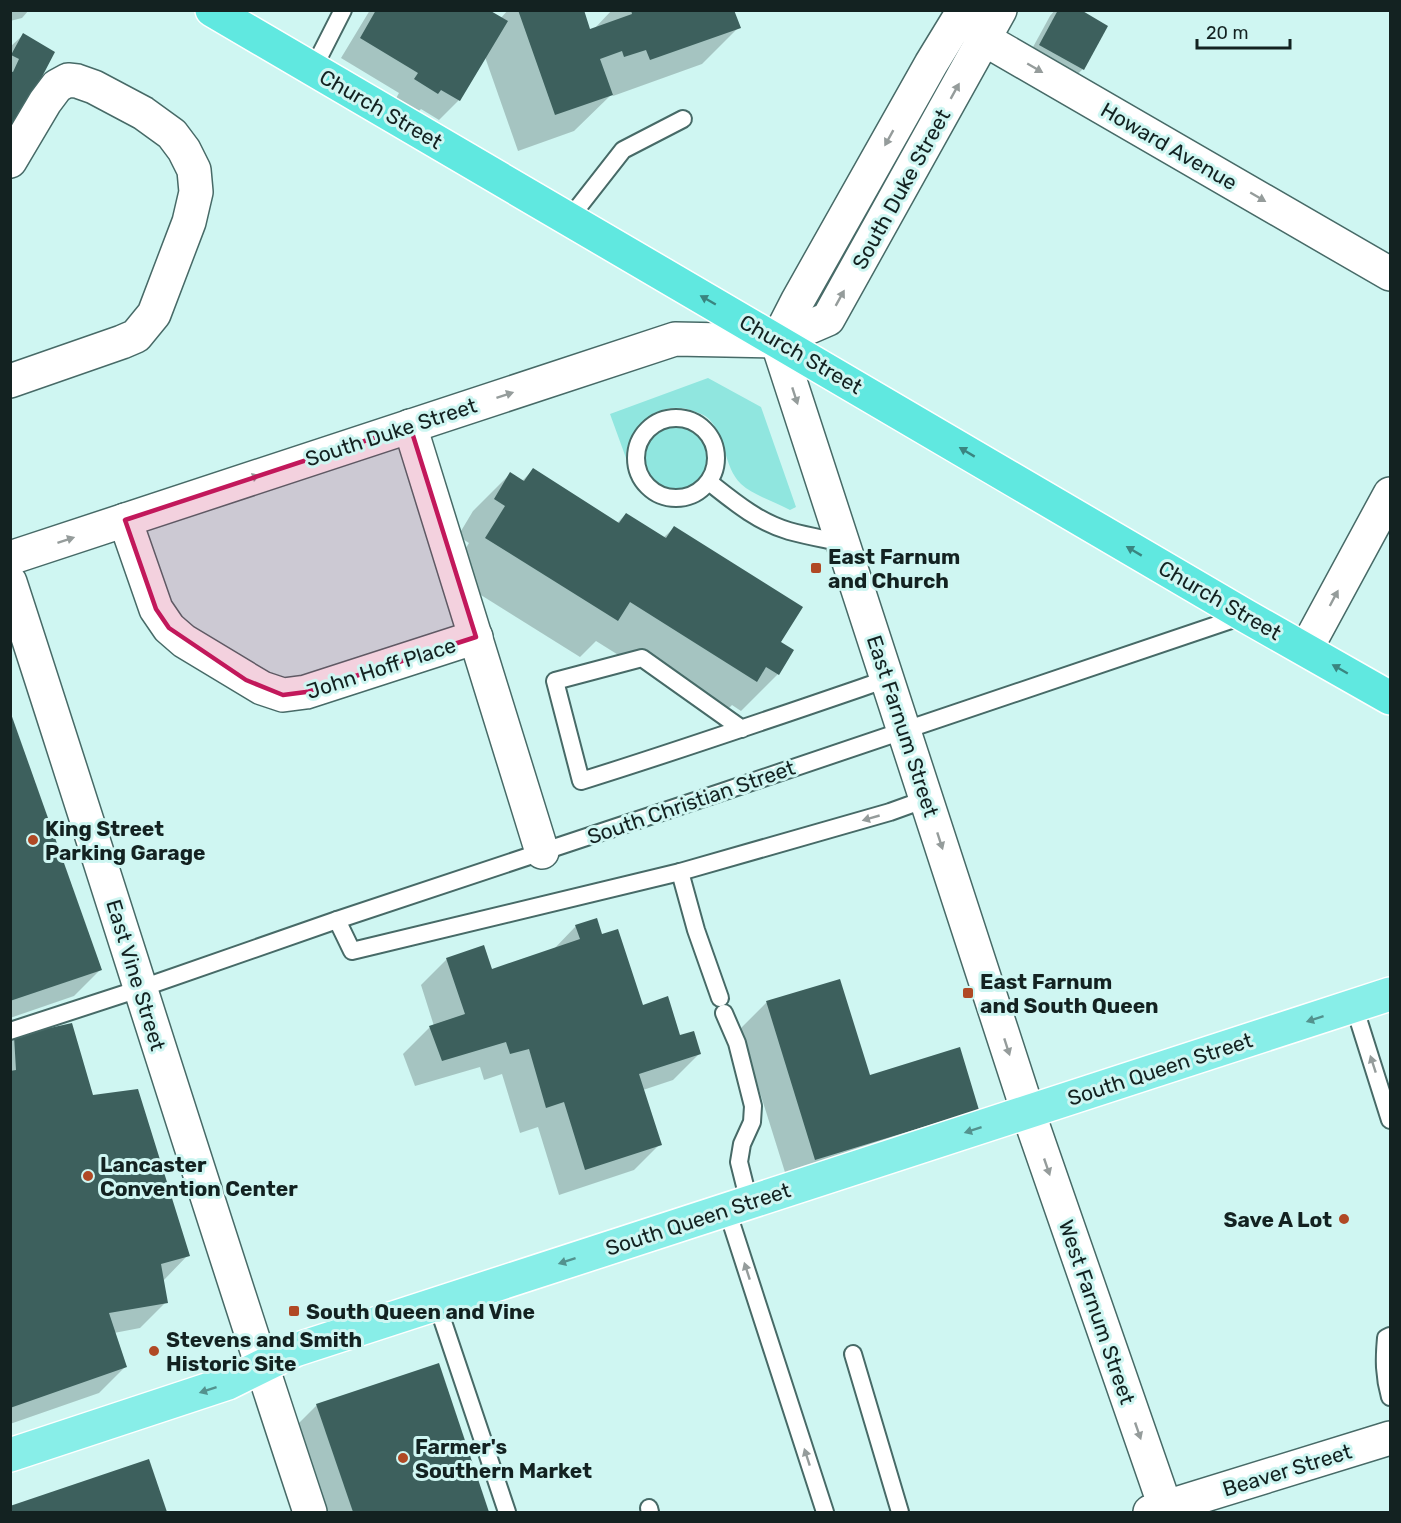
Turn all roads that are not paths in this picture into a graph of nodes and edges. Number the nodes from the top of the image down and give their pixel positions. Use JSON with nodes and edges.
{"nodes":[{"id":1,"x":212,"y":10,"type":"edge"},
{"id":2,"x":343,"y":10,"type":"edge"},
{"id":3,"x":1000,"y":10,"type":"edge"},
{"id":4,"x":960,"y":12,"type":"edge"},
{"id":5,"x":984,"y":39,"type":"junction"},
{"id":6,"x":313,"y":69,"type":"junction"},
{"id":7,"x":683,"y":119,"type":"dead end"},
{"id":8,"x":10,"y":161,"type":"edge"},
{"id":9,"x":569,"y":219,"type":"junction"},
{"id":10,"x":1390,"y":274,"type":"edge"},
{"id":11,"x":777,"y":341,"type":"junction"},
{"id":12,"x":10,"y":381,"type":"edge"},
{"id":13,"x":410,"y":426,"type":"junction"},
{"id":14,"x":709,"y":482,"type":"junction"},
{"id":15,"x":1390,"y":494,"type":"edge"},
{"id":16,"x":124,"y":520,"type":"junction"},
{"id":17,"x":843,"y":543,"type":"junction"},
{"id":18,"x":10,"y":558,"type":"edge"},
{"id":19,"x":10,"y":582,"type":"edge"},
{"id":20,"x":1244,"y":615,"type":"junction"},
{"id":21,"x":476,"y":638,"type":"junction"},
{"id":22,"x":1306,"y":649,"type":"junction"},
{"id":23,"x":887,"y":679,"type":"junction"},
{"id":24,"x":1390,"y":698,"type":"edge"},
{"id":25,"x":742,"y":729,"type":"junction"},
{"id":26,"x":904,"y":730,"type":"junction"},
{"id":27,"x":926,"y":799,"type":"junction"},
{"id":28,"x":542,"y":852,"type":"junction"},
{"id":29,"x":680,"y":872,"type":"junction"},
{"id":30,"x":337,"y":920,"type":"junction"},
{"id":31,"x":139,"y":989,"type":"junction"},
{"id":32,"x":1390,"y":994,"type":"edge"},
{"id":33,"x":1354,"y":1006,"type":"junction"},
{"id":34,"x":10,"y":1031,"type":"edge"},
{"id":35,"x":1028,"y":1112,"type":"junction"},
{"id":36,"x":1390,"y":1120,"type":"edge"},
{"id":37,"x":738,"y":1206,"type":"junction"},
{"id":38,"x":437,"y":1304,"type":"junction"},
{"id":39,"x":1390,"y":1336,"type":"edge"},
{"id":40,"x":854,"y":1354,"type":"dead end"},
{"id":41,"x":261,"y":1367,"type":"junction"},
{"id":42,"x":1390,"y":1396,"type":"edge"},
{"id":43,"x":1390,"y":1438,"type":"edge"},
{"id":44,"x":10,"y":1455,"type":"edge"},
{"id":45,"x":1161,"y":1511,"type":"edge"},
{"id":46,"x":310,"y":1512,"type":"edge"},
{"id":47,"x":507,"y":1512,"type":"edge"},
{"id":48,"x":825,"y":1512,"type":"edge"},
{"id":49,"x":900,"y":1512,"type":"edge"}],
"edges":[{"from":1,"to":6,"type":"highway","name":"Church Street"},
{"from":2,"to":6,"type":"lane"},
{"from":3,"to":5,"type":"street","name":"South Duke Street"},
{"from":4,"to":5,"type":"street","name":"Howard Avenue"},
{"from":4,"to":11,"type":"street","name":"South Duke Street","one_way":true},
{"from":5,"to":10,"type":"street","name":"Howard Avenue","one_way":true},
{"from":11,"to":5,"type":"street","name":"South Duke Street","one_way":true},
{"from":6,"to":9,"type":"highway","name":"Church Street"},
{"from":7,"to":9,"type":"lane"},
{"from":8,"to":12,"type":"street"},
{"from":11,"to":9,"type":"highway","name":"Church Street","one_way":true},
{"from":13,"to":11,"type":"street","name":"South Duke Street","one_way":true},
{"from":11,"to":17,"type":"street","name":"East Farnum Street","one_way":true},
{"from":20,"to":11,"type":"highway","name":"Church Street","one_way":true},
{"from":16,"to":13,"type":"street","name":"South Duke Street","one_way":true},
{"from":13,"to":21,"type":"street"},
{"from":14,"to":14,"type":"lane"},
{"from":14,"to":17,"type":"lane"},
{"from":22,"to":15,"type":"street","one_way":true},
{"from":18,"to":16,"type":"street","name":"South Duke Street","one_way":true},
{"from":16,"to":21,"type":"street","name":"John Hoff Place"},
{"from":17,"to":23,"type":"street","name":"East Farnum Street"},
{"from":19,"to":31,"type":"street","name":"East Vine Street"},
{"from":20,"to":22,"type":"highway","name":"Church Street"},
{"from":20,"to":26,"type":"lane","name":"South Christian Street"},
{"from":21,"to":28,"type":"street"},
{"from":24,"to":22,"type":"highway","name":"Church Street","one_way":true},
{"from":23,"to":25,"type":"lane"},
{"from":23,"to":26,"type":"street","name":"East Farnum Street"},
{"from":25,"to":25,"type":"lane"},
{"from":26,"to":27,"type":"street","name":"East Farnum Street"},
{"from":26,"to":28,"type":"lane","name":"South Christian Street"},
{"from":27,"to":29,"type":"lane","one_way":true},
{"from":27,"to":35,"type":"street","name":"East Farnum Street","one_way":true},
{"from":28,"to":30,"type":"lane","name":"South Christian Street"},
{"from":29,"to":30,"type":"lane"},
{"from":29,"to":37,"type":"lane"},
{"from":30,"to":31,"type":"lane","name":"South Christian Street"},
{"from":31,"to":34,"type":"lane","name":"South Christian Street"},
{"from":31,"to":41,"type":"street","name":"East Vine Street"},
{"from":32,"to":33,"type":"main road","name":"South Queen Street"},
{"from":33,"to":35,"type":"main road","name":"South Queen Street","one_way":true},
{"from":36,"to":33,"type":"lane","one_way":true},
{"from":35,"to":37,"type":"main road","name":"South Queen Street","one_way":true},
{"from":35,"to":45,"type":"street","name":"West Farnum Street","one_way":true},
{"from":37,"to":38,"type":"main road","name":"South Queen Street","one_way":true},
{"from":48,"to":37,"type":"lane","one_way":true},
{"from":38,"to":41,"type":"main road","name":"South Queen Street"},
{"from":38,"to":47,"type":"lane"},
{"from":39,"to":42,"type":"lane"},
{"from":40,"to":49,"type":"lane"},
{"from":41,"to":44,"type":"main road","name":"South Queen Street","one_way":true},
{"from":41,"to":46,"type":"street","name":"East Vine Street"},
{"from":43,"to":45,"type":"street","name":"Beaver Street"}]}
